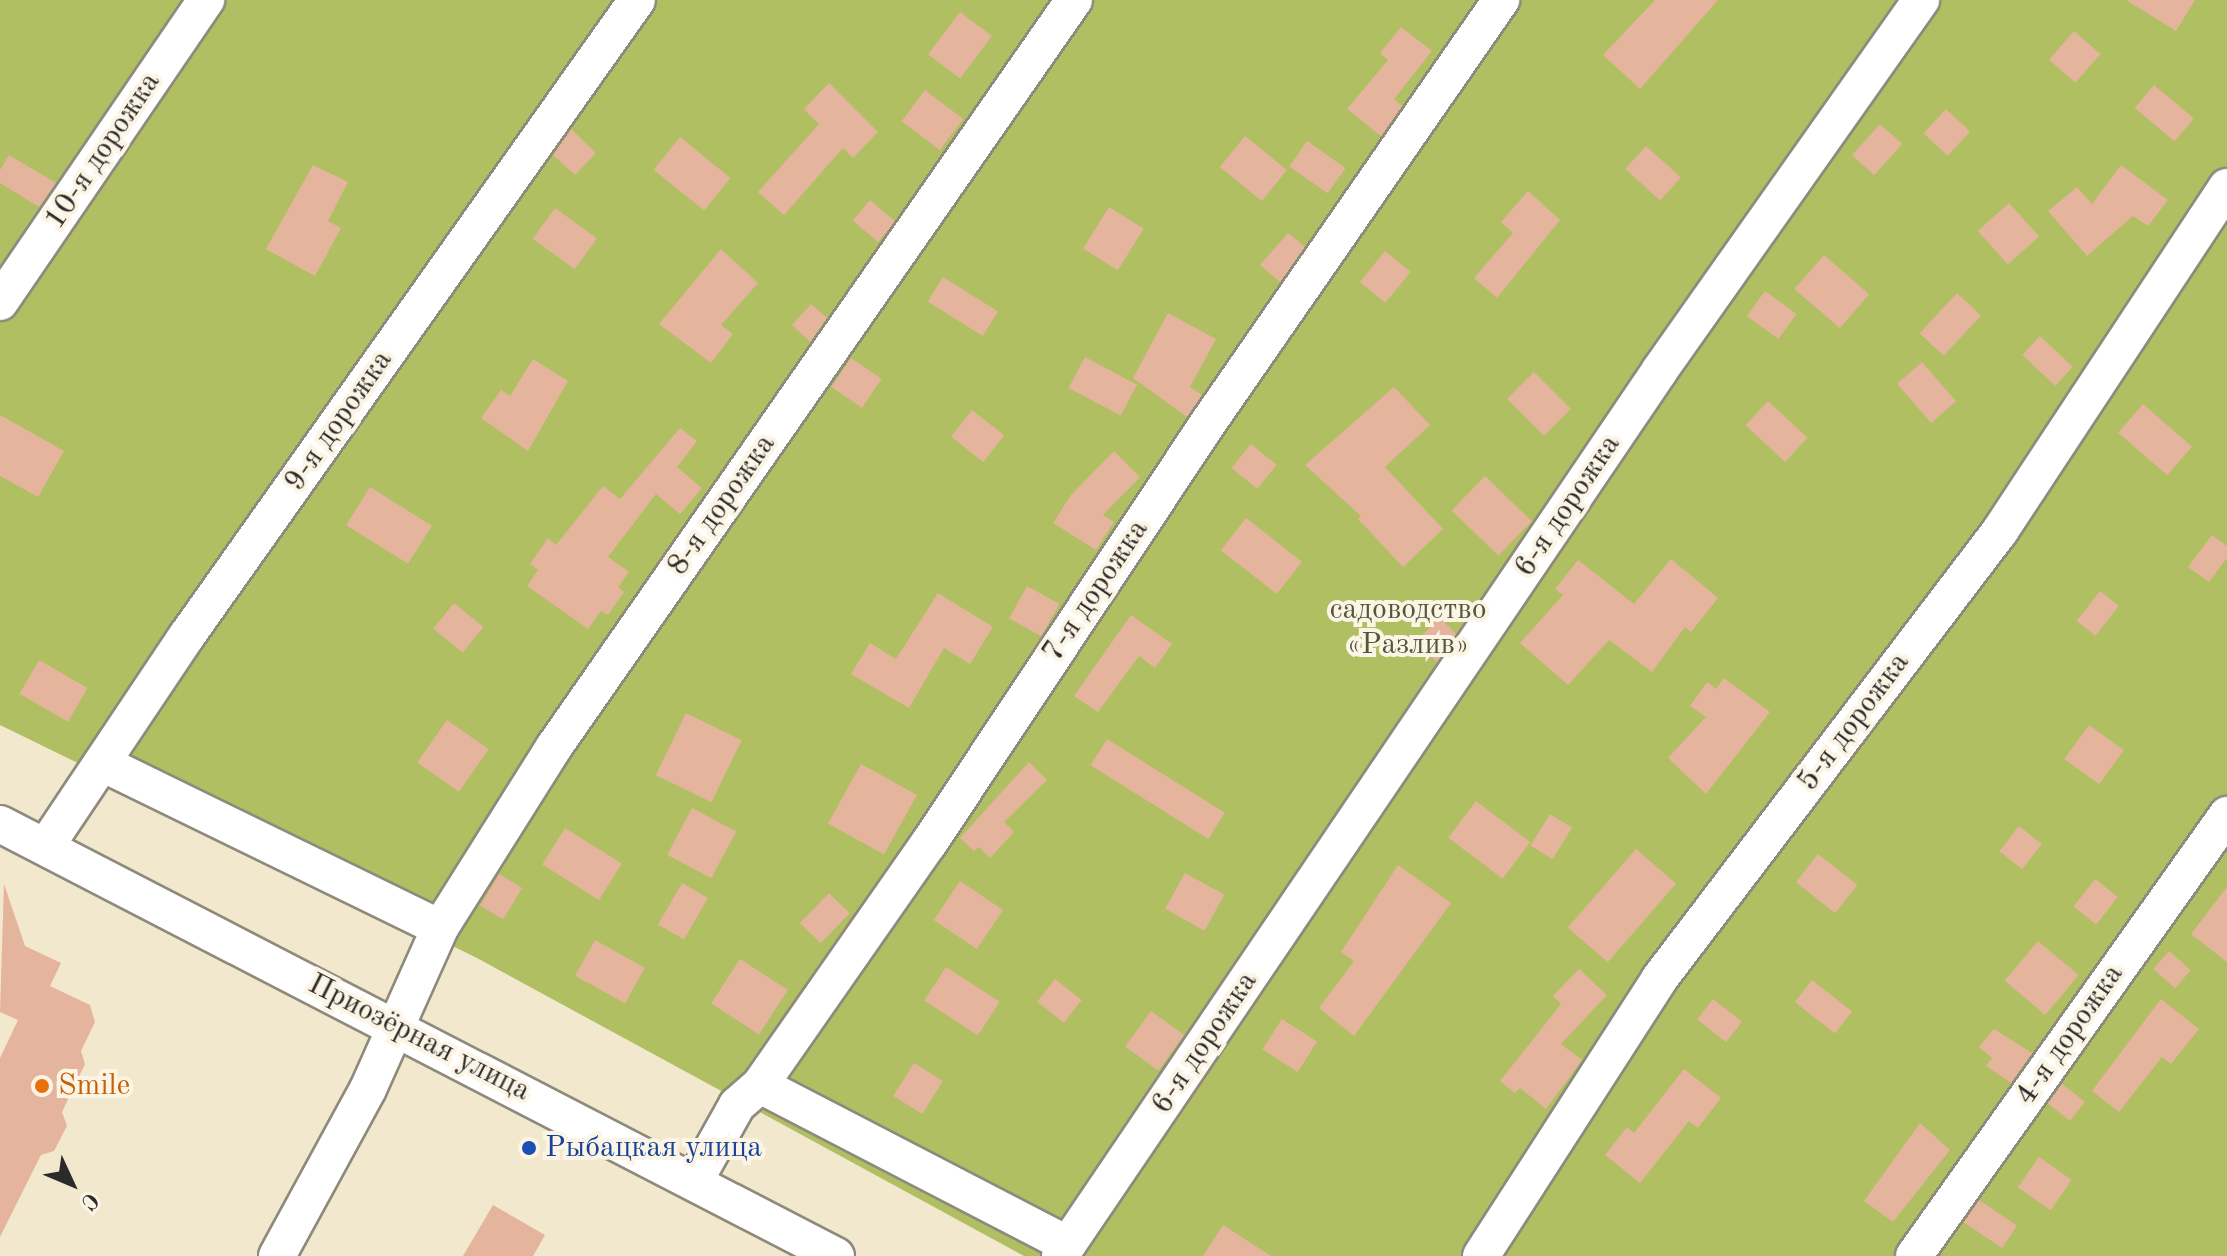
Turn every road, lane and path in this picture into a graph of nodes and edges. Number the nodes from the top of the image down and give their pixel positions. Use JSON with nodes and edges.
{"nodes":[{"id":1,"x":206,"y":0,"type":"edge"},
{"id":2,"x":637,"y":0,"type":"edge"},
{"id":3,"x":1074,"y":0,"type":"edge"},
{"id":4,"x":1501,"y":0,"type":"edge"},
{"id":5,"x":1921,"y":0,"type":"edge"},
{"id":6,"x":2227,"y":187,"type":"edge"},
{"id":7,"x":0,"y":302,"type":"edge"},
{"id":8,"x":102,"y":763,"type":"junction"},
{"id":9,"x":2227,"y":815,"type":"edge"},
{"id":10,"x":0,"y":824,"type":"edge"},
{"id":11,"x":46,"y":846,"type":"junction"},
{"id":12,"x":440,"y":928,"type":"junction"},
{"id":13,"x":396,"y":1025,"type":"junction"},
{"id":14,"x":760,"y":1085,"type":"junction"},
{"id":15,"x":694,"y":1182,"type":"junction"},
{"id":16,"x":1064,"y":1250,"type":"edge"},
{"id":17,"x":277,"y":1256,"type":"edge"},
{"id":18,"x":836,"y":1256,"type":"edge"},
{"id":19,"x":1481,"y":1256,"type":"edge"},
{"id":20,"x":1914,"y":1256,"type":"edge"}],
"edges":[{"from":1,"to":7,"type":"street","name":"10-я дорожка"},
{"from":2,"to":8,"type":"street","name":"9-я дорожка"},
{"from":3,"to":12,"type":"street","name":"8-я дорожка"},
{"from":4,"to":14,"type":"street","name":"7-я дорожка"},
{"from":5,"to":16,"type":"street","name":"6-я дорожка"},
{"from":6,"to":19,"type":"street","name":"5-я дорожка"},
{"from":8,"to":11,"type":"street","name":"9-я дорожка"},
{"from":8,"to":12,"type":"street"},
{"from":9,"to":20,"type":"street","name":"4-я дорожка"},
{"from":10,"to":11,"type":"street","name":"Приозёрная улица"},
{"from":11,"to":13,"type":"street","name":"Приозёрная улица"},
{"from":12,"to":13,"type":"street","name":"8-я дорожка"},
{"from":13,"to":15,"type":"street","name":"Приозёрная улица"},
{"from":13,"to":17,"type":"street"},
{"from":14,"to":15,"type":"street","name":"7-я дорожка"},
{"from":14,"to":16,"type":"street"},
{"from":15,"to":18,"type":"street","name":"Приозёрная улица"}]}
